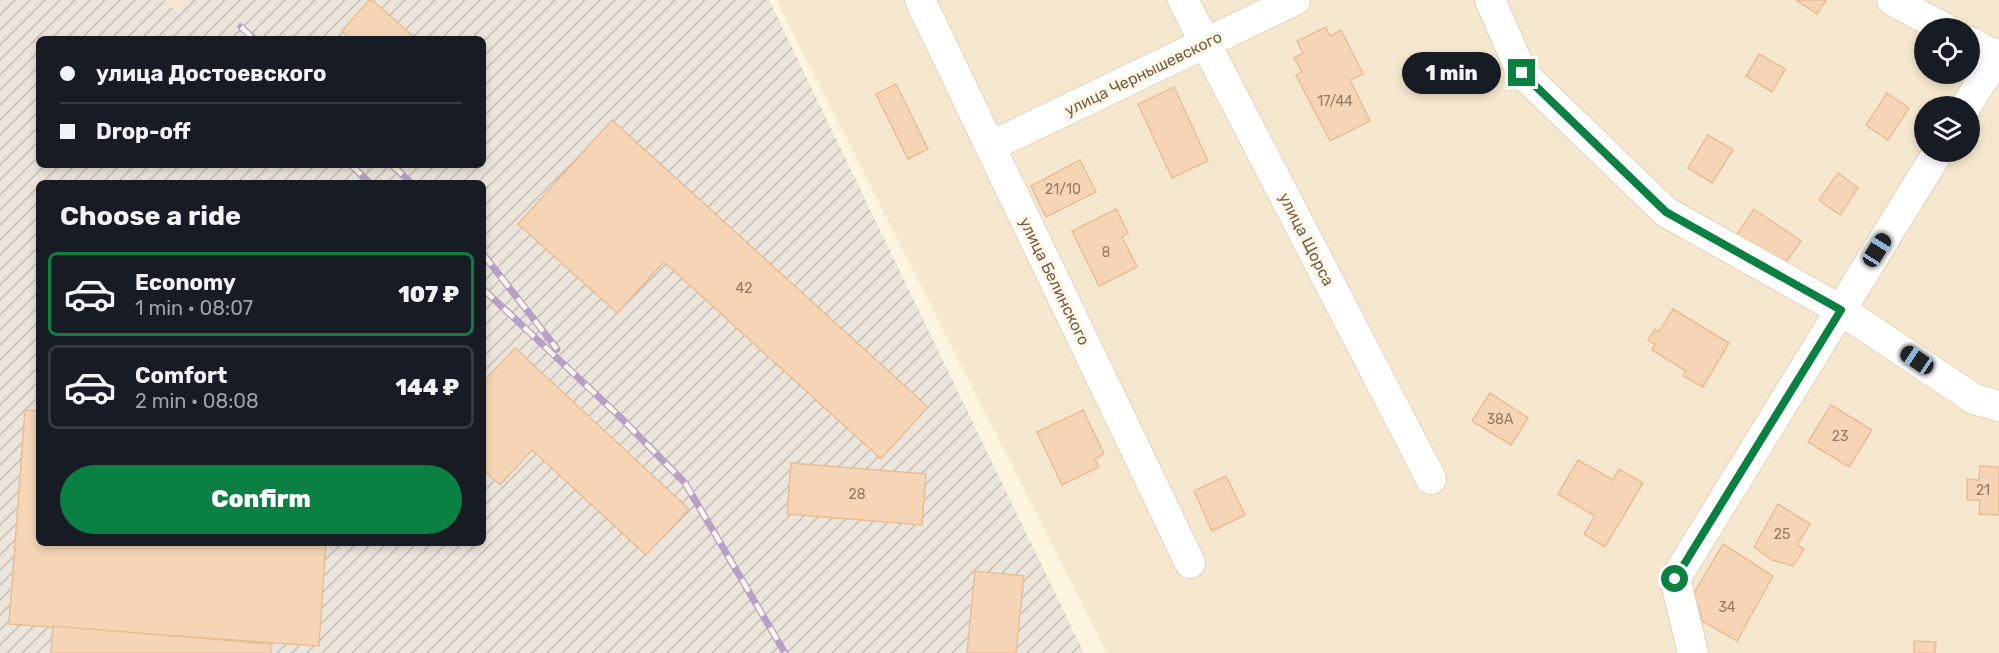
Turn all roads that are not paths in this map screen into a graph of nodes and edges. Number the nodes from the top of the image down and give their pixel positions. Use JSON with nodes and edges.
{"nodes":[{"id":1,"x":920,"y":0,"type":"edge"},
{"id":2,"x":1183,"y":0,"type":"edge"},
{"id":3,"x":1295,"y":0,"type":"edge"},
{"id":4,"x":1490,"y":0,"type":"edge"},
{"id":5,"x":1892,"y":0,"type":"edge"},
{"id":6,"x":1925,"y":18,"type":"edge"},
{"id":7,"x":1206,"y":43,"type":"junction"},
{"id":8,"x":1980,"y":47,"type":"edge"},
{"id":9,"x":1998,"y":56,"type":"edge"},
{"id":10,"x":1972,"y":96,"type":"edge"},
{"id":11,"x":991,"y":146,"type":"junction"},
{"id":12,"x":1932,"y":162,"type":"edge"},
{"id":13,"x":1841,"y":310,"type":"junction"},
{"id":14,"x":1999,"y":406,"type":"edge"},
{"id":15,"x":1431,"y":479,"type":"dead end"},
{"id":16,"x":1190,"y":562,"type":"dead end"},
{"id":17,"x":1693,"y":653,"type":"edge"}],
"edges":[{"from":1,"to":11,"type":"street","name":"улица Белинского"},
{"from":2,"to":7,"type":"street","name":"улица Щорса"},
{"from":3,"to":7,"type":"street","name":"улица Чернышевского"},
{"from":4,"to":13,"type":"street"},
{"from":5,"to":6,"type":"street"},
{"from":7,"to":11,"type":"street","name":"улица Чернышевского"},
{"from":7,"to":15,"type":"street","name":"улица Щорса"},
{"from":8,"to":9,"type":"street"},
{"from":9,"to":10,"type":"street"},
{"from":11,"to":16,"type":"street","name":"улица Белинского"},
{"from":12,"to":13,"type":"street"},
{"from":13,"to":14,"type":"street"},
{"from":13,"to":17,"type":"street"}]}
